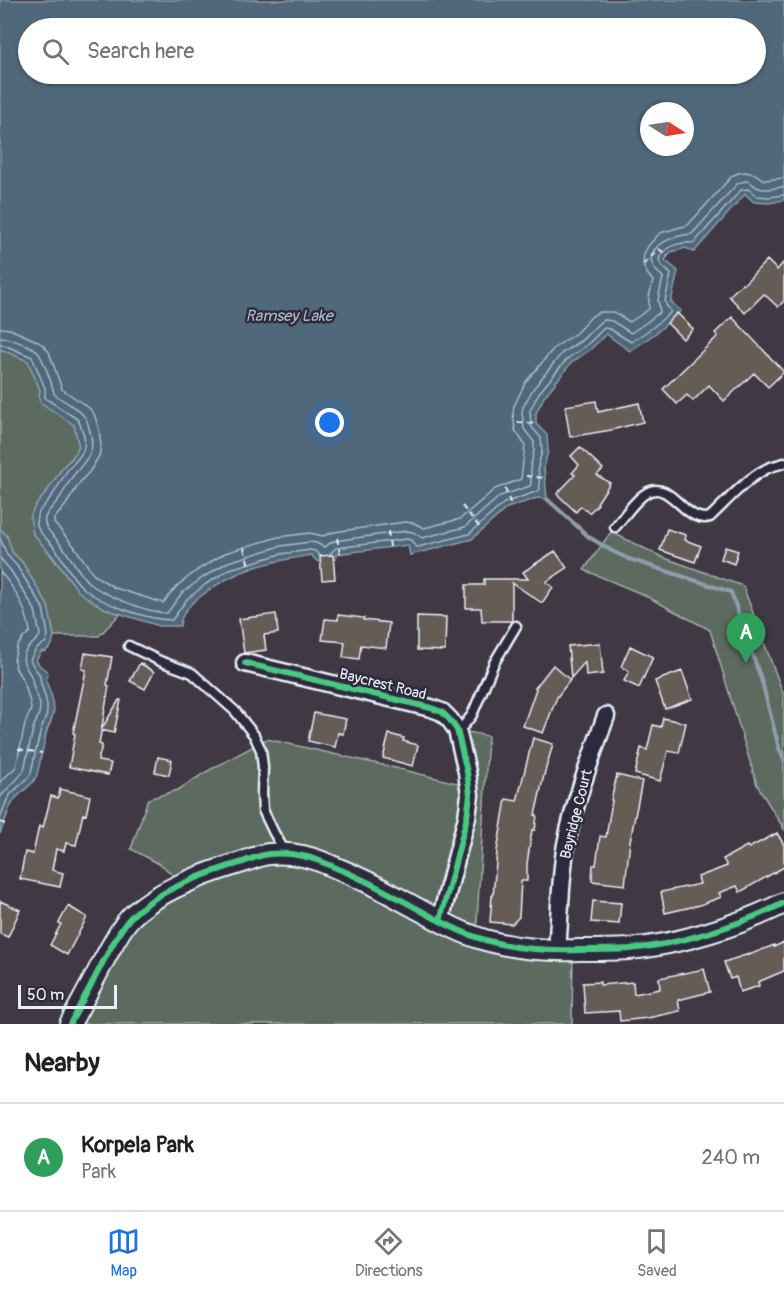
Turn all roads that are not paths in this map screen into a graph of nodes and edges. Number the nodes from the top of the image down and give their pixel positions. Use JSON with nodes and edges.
{"nodes":[{"id":1,"x":784,"y":463,"type":"edge"},
{"id":2,"x":615,"y":527,"type":"dead end"},
{"id":3,"x":516,"y":626,"type":"dead end"},
{"id":4,"x":129,"y":646,"type":"dead end"},
{"id":5,"x":245,"y":663,"type":"dead end"},
{"id":6,"x":606,"y":716,"type":"dead end"},
{"id":7,"x":457,"y":730,"type":"junction"},
{"id":8,"x":287,"y":854,"type":"junction"},
{"id":9,"x":784,"y":903,"type":"edge"},
{"id":10,"x":440,"y":921,"type":"junction"},
{"id":11,"x":557,"y":951,"type":"junction"},
{"id":12,"x":70,"y":1024,"type":"edge"}],
"edges":[{"from":1,"to":2,"type":"lane"},
{"from":3,"to":7,"type":"lane"},
{"from":4,"to":8,"type":"lane"},
{"from":5,"to":7,"type":"street","name":"Baycrest Road"},
{"from":6,"to":11,"type":"street","name":"Bayridge Court"},
{"from":7,"to":10,"type":"street"},
{"from":8,"to":10,"type":"street"},
{"from":8,"to":12,"type":"street"},
{"from":9,"to":11,"type":"street"},
{"from":10,"to":11,"type":"street"}]}
